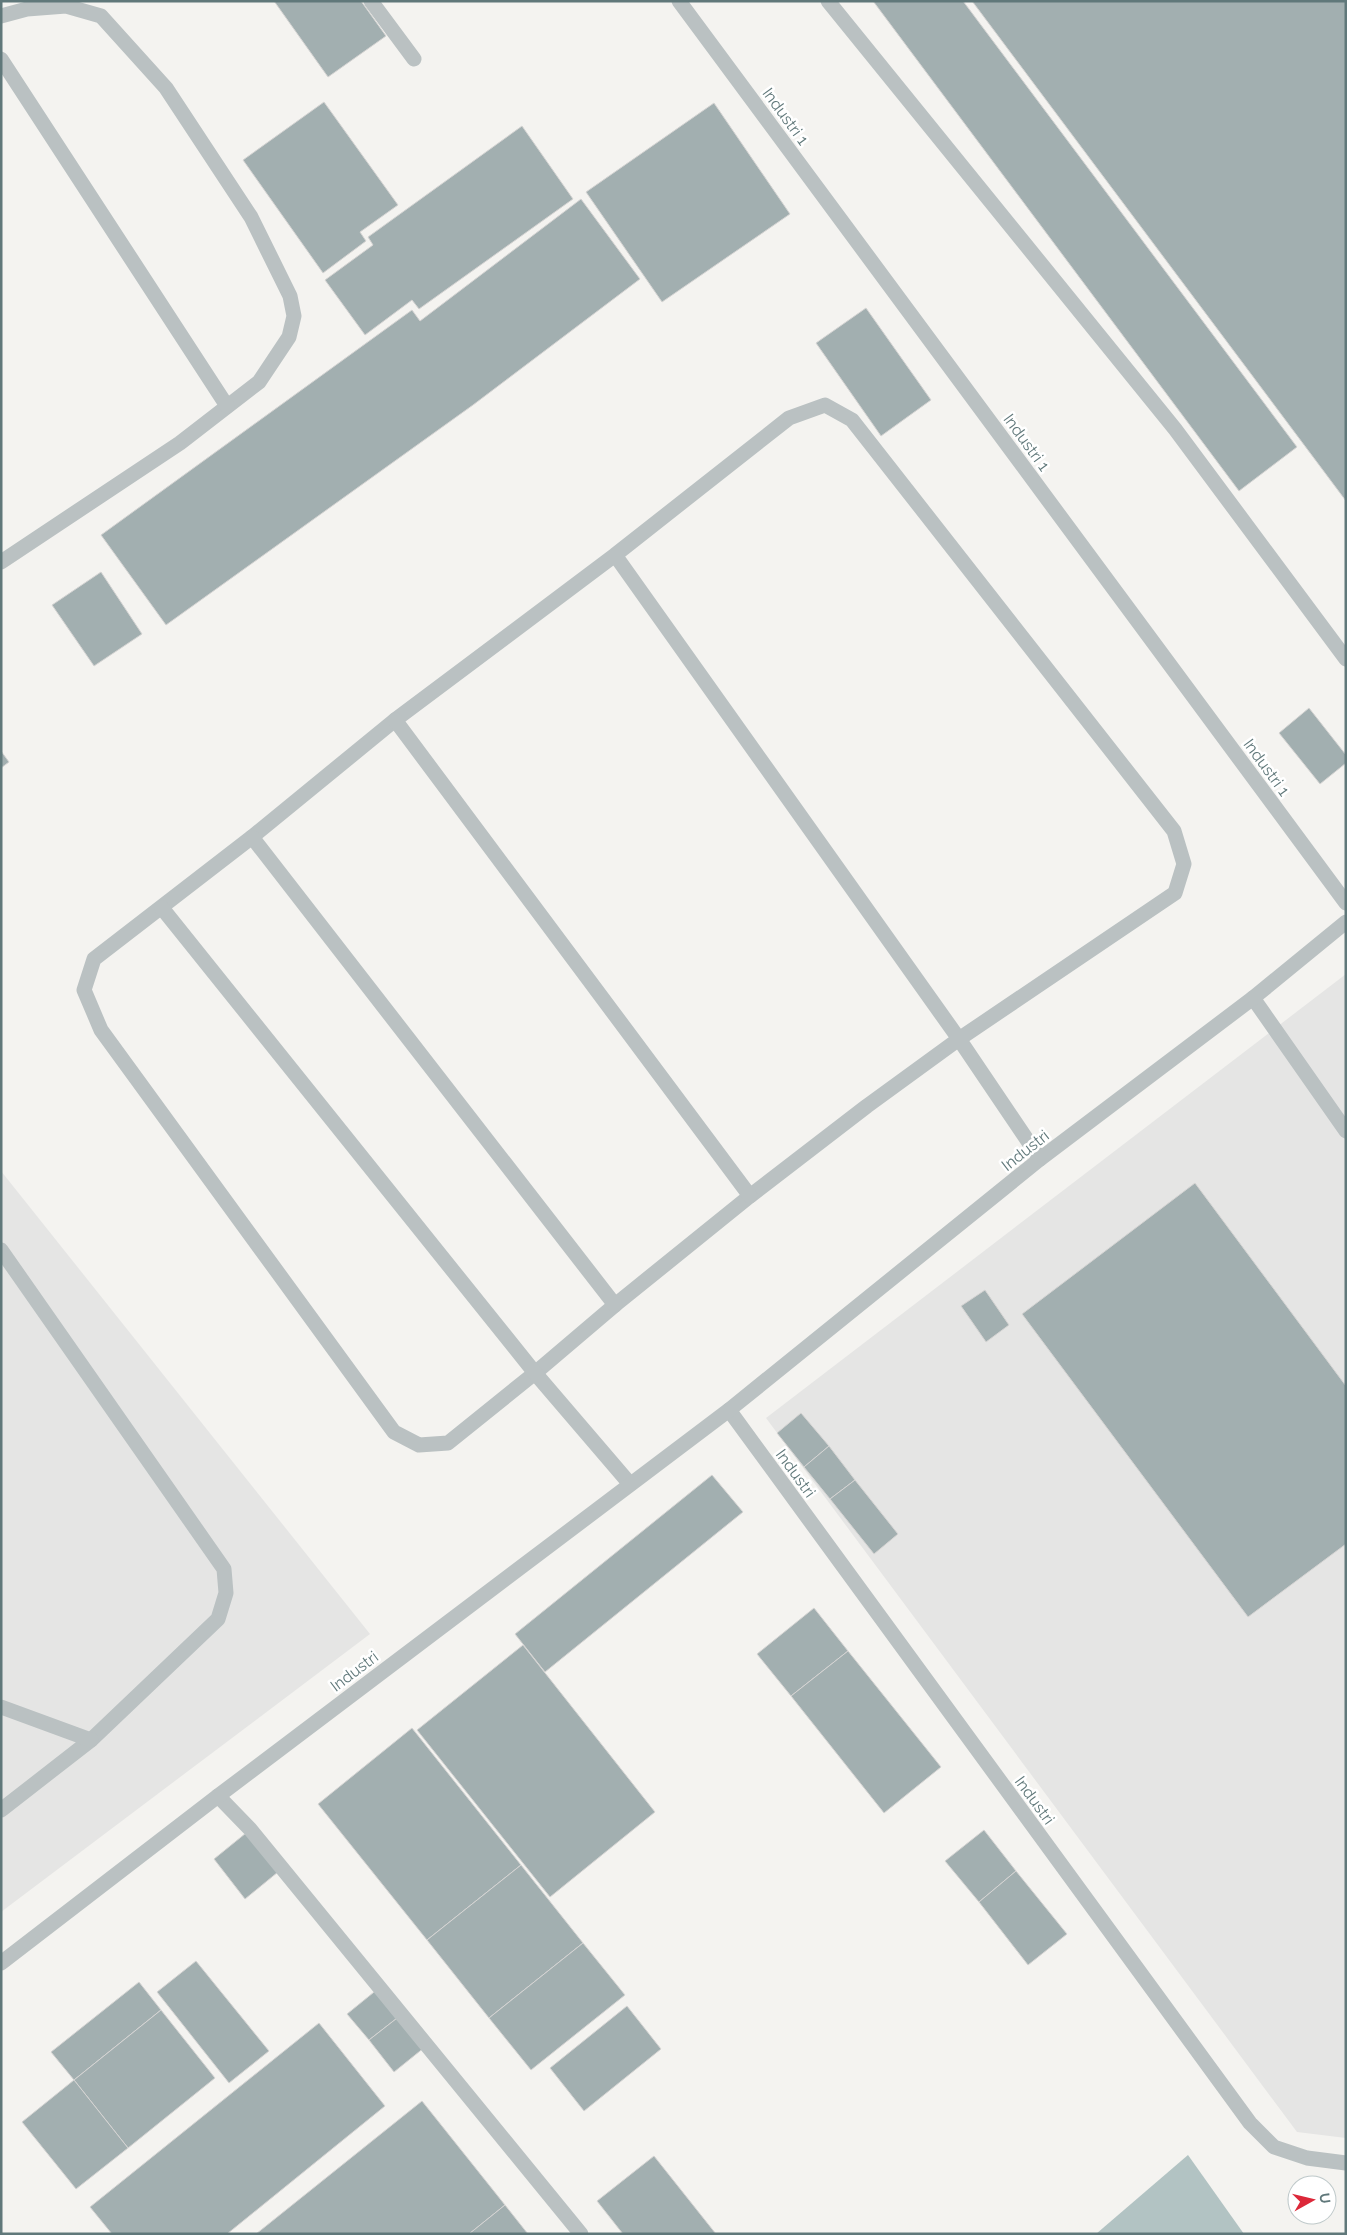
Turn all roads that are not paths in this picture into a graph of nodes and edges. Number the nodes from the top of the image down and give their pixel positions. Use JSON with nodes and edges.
{"nodes":[{"id":1,"x":371,"y":1,"type":"edge"},
{"id":2,"x":679,"y":1,"type":"edge"},
{"id":3,"x":828,"y":1,"type":"edge"},
{"id":4,"x":1,"y":16,"type":"edge"},
{"id":5,"x":1,"y":59,"type":"edge"},
{"id":6,"x":414,"y":59,"type":"dead end"},
{"id":7,"x":227,"y":406,"type":"junction"},
{"id":8,"x":615,"y":555,"type":"junction"},
{"id":9,"x":1,"y":562,"type":"edge"},
{"id":10,"x":1346,"y":659,"type":"edge"},
{"id":11,"x":395,"y":720,"type":"junction"},
{"id":12,"x":252,"y":837,"type":"junction"},
{"id":13,"x":1346,"y":903,"type":"edge"},
{"id":14,"x":162,"y":908,"type":"junction"},
{"id":15,"x":1346,"y":922,"type":"edge"},
{"id":16,"x":1253,"y":998,"type":"junction"},
{"id":17,"x":959,"y":1039,"type":"junction"},
{"id":18,"x":1346,"y":1131,"type":"edge"},
{"id":19,"x":1040,"y":1159,"type":"junction"},
{"id":20,"x":750,"y":1196,"type":"junction"},
{"id":21,"x":1,"y":1250,"type":"edge"},
{"id":22,"x":615,"y":1305,"type":"junction"},
{"id":23,"x":535,"y":1373,"type":"junction"},
{"id":24,"x":729,"y":1410,"type":"junction"},
{"id":25,"x":630,"y":1484,"type":"junction"},
{"id":26,"x":1,"y":1707,"type":"edge"},
{"id":27,"x":91,"y":1740,"type":"junction"},
{"id":28,"x":218,"y":1796,"type":"junction"},
{"id":29,"x":1,"y":1810,"type":"edge"},
{"id":30,"x":1,"y":1963,"type":"edge"},
{"id":31,"x":1346,"y":2163,"type":"edge"},
{"id":32,"x":581,"y":2234,"type":"edge"}],
"edges":[{"from":1,"to":6,"type":"lane"},
{"from":2,"to":13,"type":"lane","name":"Industri 1"},
{"from":3,"to":10,"type":"lane"},
{"from":4,"to":7,"type":"lane"},
{"from":5,"to":7,"type":"lane"},
{"from":7,"to":9,"type":"lane"},
{"from":8,"to":11,"type":"lane"},
{"from":8,"to":17,"type":"lane"},
{"from":8,"to":17,"type":"lane"},
{"from":11,"to":12,"type":"lane"},
{"from":11,"to":20,"type":"lane"},
{"from":12,"to":14,"type":"lane"},
{"from":12,"to":22,"type":"lane"},
{"from":14,"to":23,"type":"lane"},
{"from":14,"to":23,"type":"lane"},
{"from":15,"to":16,"type":"lane","name":"Industri"},
{"from":16,"to":18,"type":"lane"},
{"from":16,"to":19,"type":"lane","name":"Industri"},
{"from":17,"to":19,"type":"lane"},
{"from":17,"to":20,"type":"lane"},
{"from":19,"to":24,"type":"lane","name":"Industri"},
{"from":20,"to":22,"type":"lane"},
{"from":21,"to":27,"type":"lane"},
{"from":22,"to":23,"type":"lane"},
{"from":23,"to":25,"type":"lane"},
{"from":24,"to":25,"type":"lane","name":"Industri"},
{"from":24,"to":31,"type":"lane","name":"Industri"},
{"from":25,"to":28,"type":"lane","name":"Industri"},
{"from":26,"to":27,"type":"lane"},
{"from":27,"to":29,"type":"lane"},
{"from":28,"to":30,"type":"lane","name":"Industri"},
{"from":28,"to":32,"type":"lane"}]}
